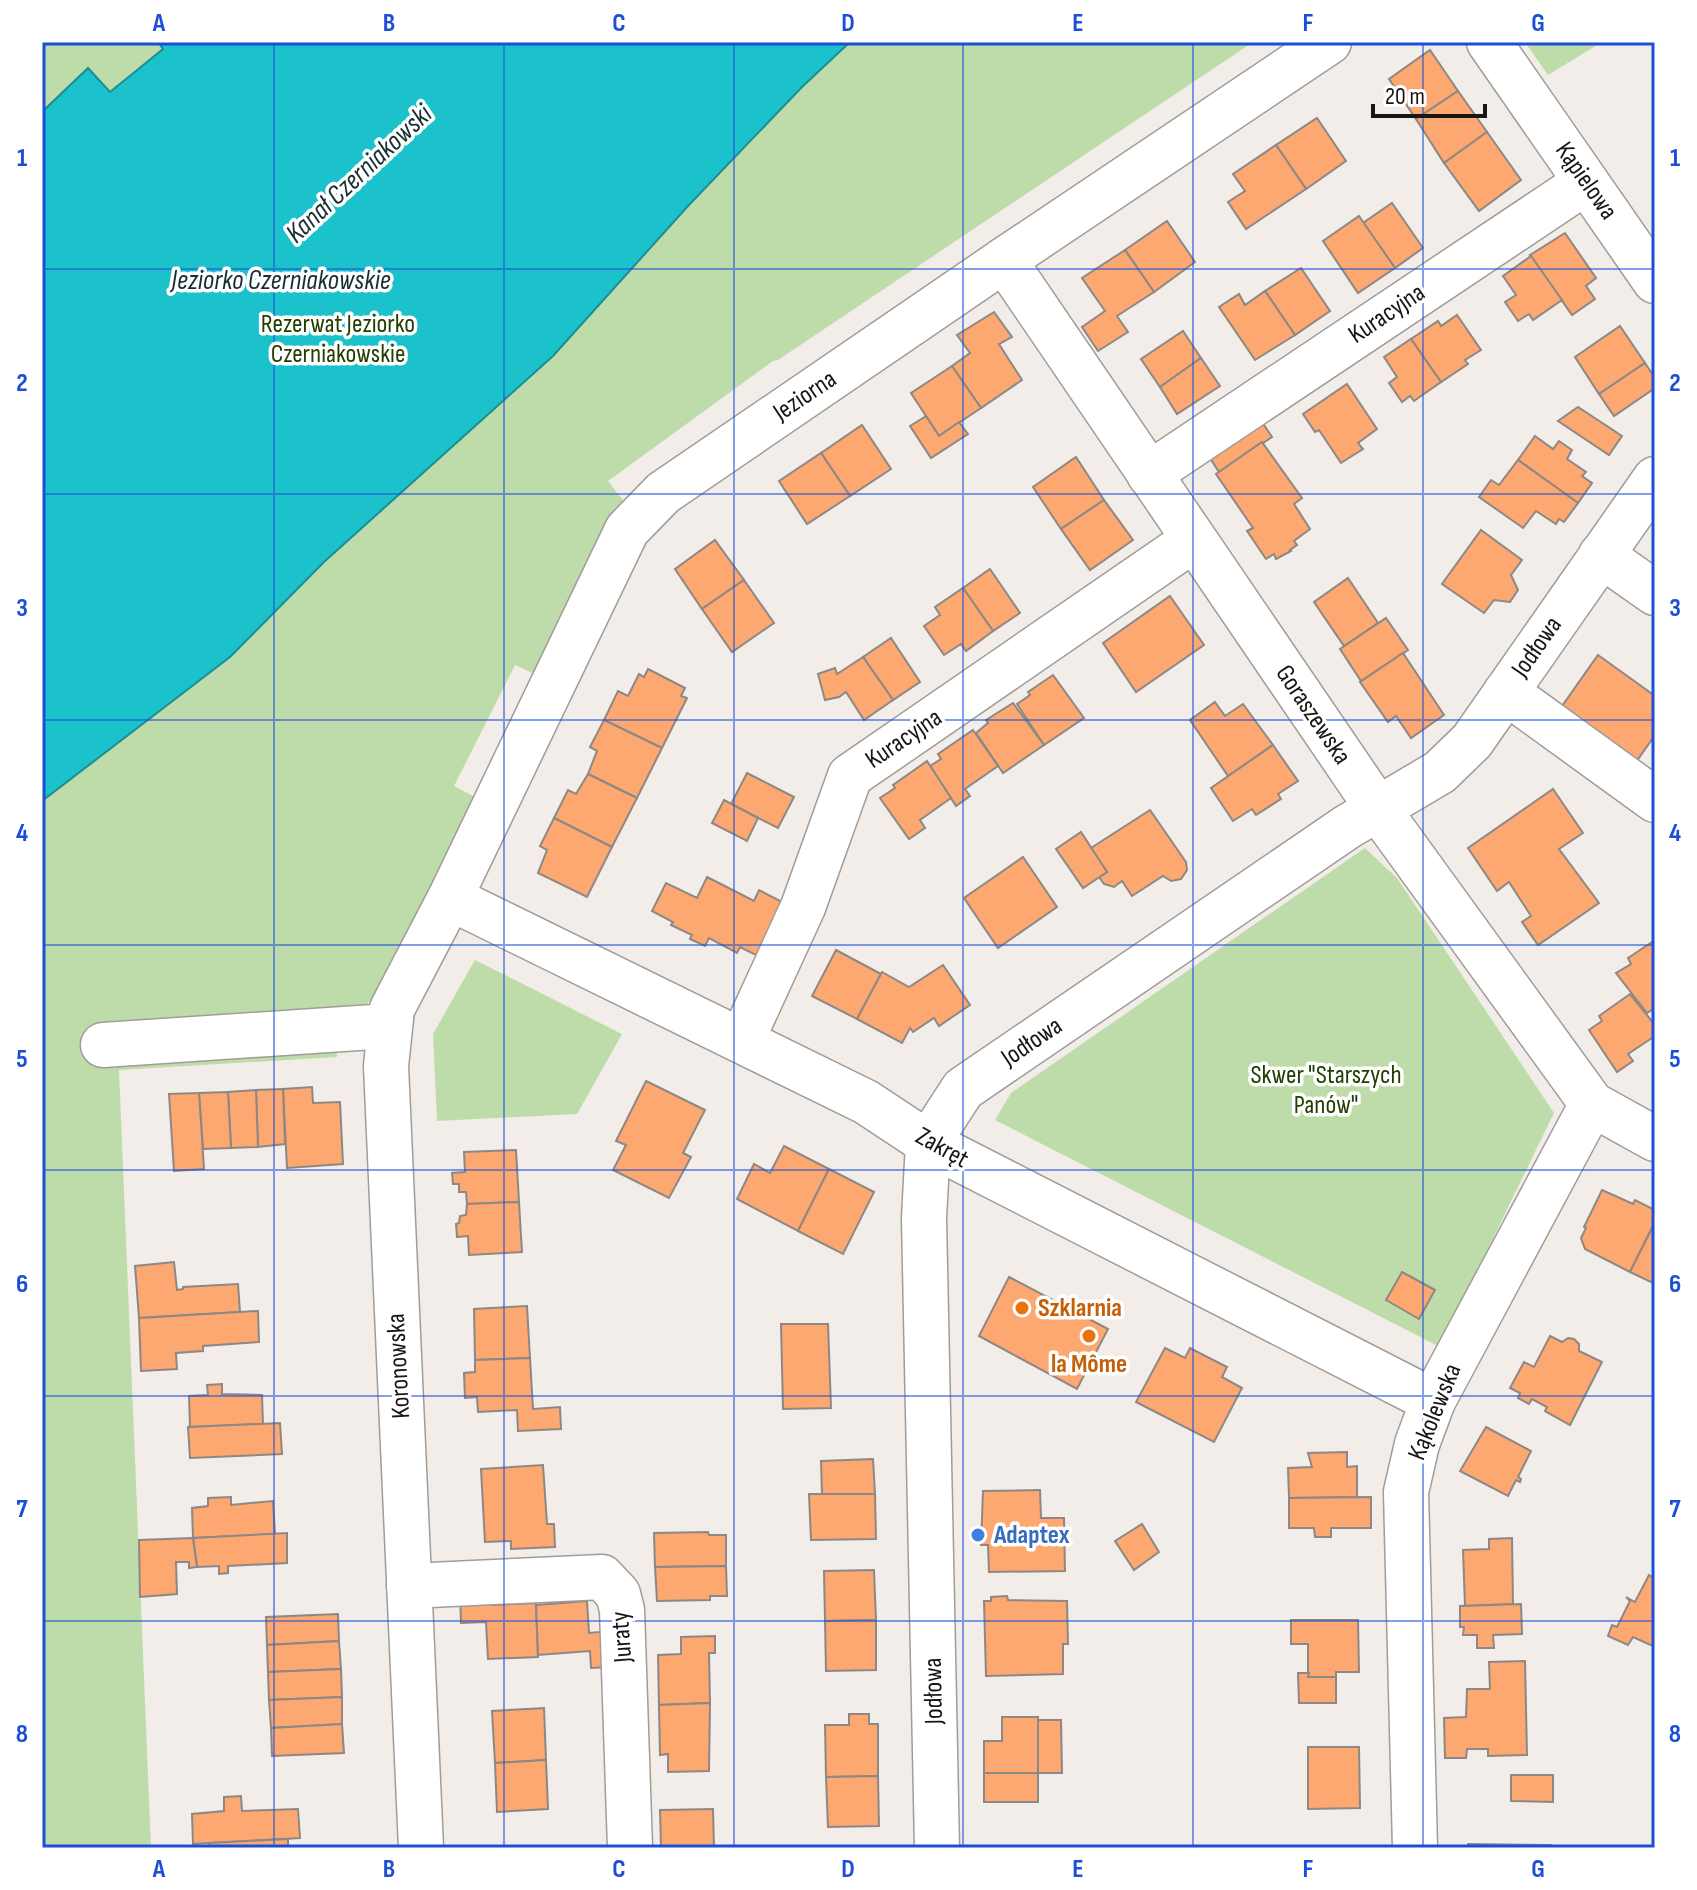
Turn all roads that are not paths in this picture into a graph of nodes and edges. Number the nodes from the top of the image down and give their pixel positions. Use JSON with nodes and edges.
{"nodes":[{"id":1,"x":1329,"y":42,"type":"edge"},
{"id":2,"x":1489,"y":42,"type":"edge"},
{"id":3,"x":1586,"y":182,"type":"junction"},
{"id":4,"x":1004,"y":260,"type":"junction"},
{"id":5,"x":1655,"y":281,"type":"edge"},
{"id":6,"x":1149,"y":474,"type":"junction"},
{"id":7,"x":1655,"y":479,"type":"edge"},
{"id":8,"x":1193,"y":540,"type":"junction"},
{"id":9,"x":1601,"y":555,"type":"junction"},
{"id":10,"x":1655,"y":593,"type":"edge"},
{"id":11,"x":1506,"y":692,"type":"junction"},
{"id":12,"x":1655,"y":800,"type":"edge"},
{"id":13,"x":1378,"y":809,"type":"junction"},
{"id":14,"x":450,"y":898,"type":"junction"},
{"id":15,"x":388,"y":1026,"type":"junction"},
{"id":16,"x":742,"y":1040,"type":"junction"},
{"id":17,"x":103,"y":1045,"type":"dead end"},
{"id":18,"x":1592,"y":1104,"type":"junction"},
{"id":19,"x":1655,"y":1139,"type":"edge"},
{"id":20,"x":928,"y":1143,"type":"junction"},
{"id":21,"x":1433,"y":1401,"type":"junction"},
{"id":22,"x":409,"y":1586,"type":"junction"},
{"id":23,"x":421,"y":1848,"type":"edge"},
{"id":24,"x":630,"y":1848,"type":"edge"},
{"id":25,"x":937,"y":1848,"type":"edge"},
{"id":26,"x":1415,"y":1848,"type":"edge"}],
"edges":[{"from":1,"to":4,"type":"street","name":"Jeziorna"},
{"from":2,"to":3,"type":"street","name":"Kąpielowa"},
{"from":3,"to":5,"type":"street","name":"Kąpielowa"},
{"from":3,"to":6,"type":"street","name":"Kuracyjna"},
{"from":4,"to":6,"type":"street","name":"Goraszewska"},
{"from":4,"to":14,"type":"street","name":"Jeziorna"},
{"from":6,"to":8,"type":"street","name":"Goraszewska"},
{"from":7,"to":9,"type":"street","name":"Jodłowa"},
{"from":8,"to":13,"type":"street","name":"Goraszewska"},
{"from":8,"to":16,"type":"street","name":"Kuracyjna"},
{"from":9,"to":10,"type":"street"},
{"from":9,"to":11,"type":"street","name":"Jodłowa"},
{"from":11,"to":12,"type":"street"},
{"from":11,"to":13,"type":"street","name":"Jodłowa"},
{"from":13,"to":18,"type":"street","name":"Goraszewska"},
{"from":13,"to":20,"type":"street","name":"Jodłowa"},
{"from":14,"to":15,"type":"street","name":"Koronowska"},
{"from":14,"to":16,"type":"street","name":"Zakręt"},
{"from":15,"to":17,"type":"street"},
{"from":15,"to":22,"type":"street","name":"Koronowska"},
{"from":16,"to":20,"type":"street","name":"Zakręt"},
{"from":18,"to":19,"type":"street","name":"Goraszewska"},
{"from":18,"to":21,"type":"street","name":"Kąkolewska"},
{"from":20,"to":21,"type":"street","name":"Zakręt"},
{"from":20,"to":25,"type":"street","name":"Jodłowa"},
{"from":21,"to":26,"type":"street","name":"Kąkolewska"},
{"from":22,"to":23,"type":"street","name":"Koronowska"},
{"from":22,"to":24,"type":"street","name":"Juraty"}]}
